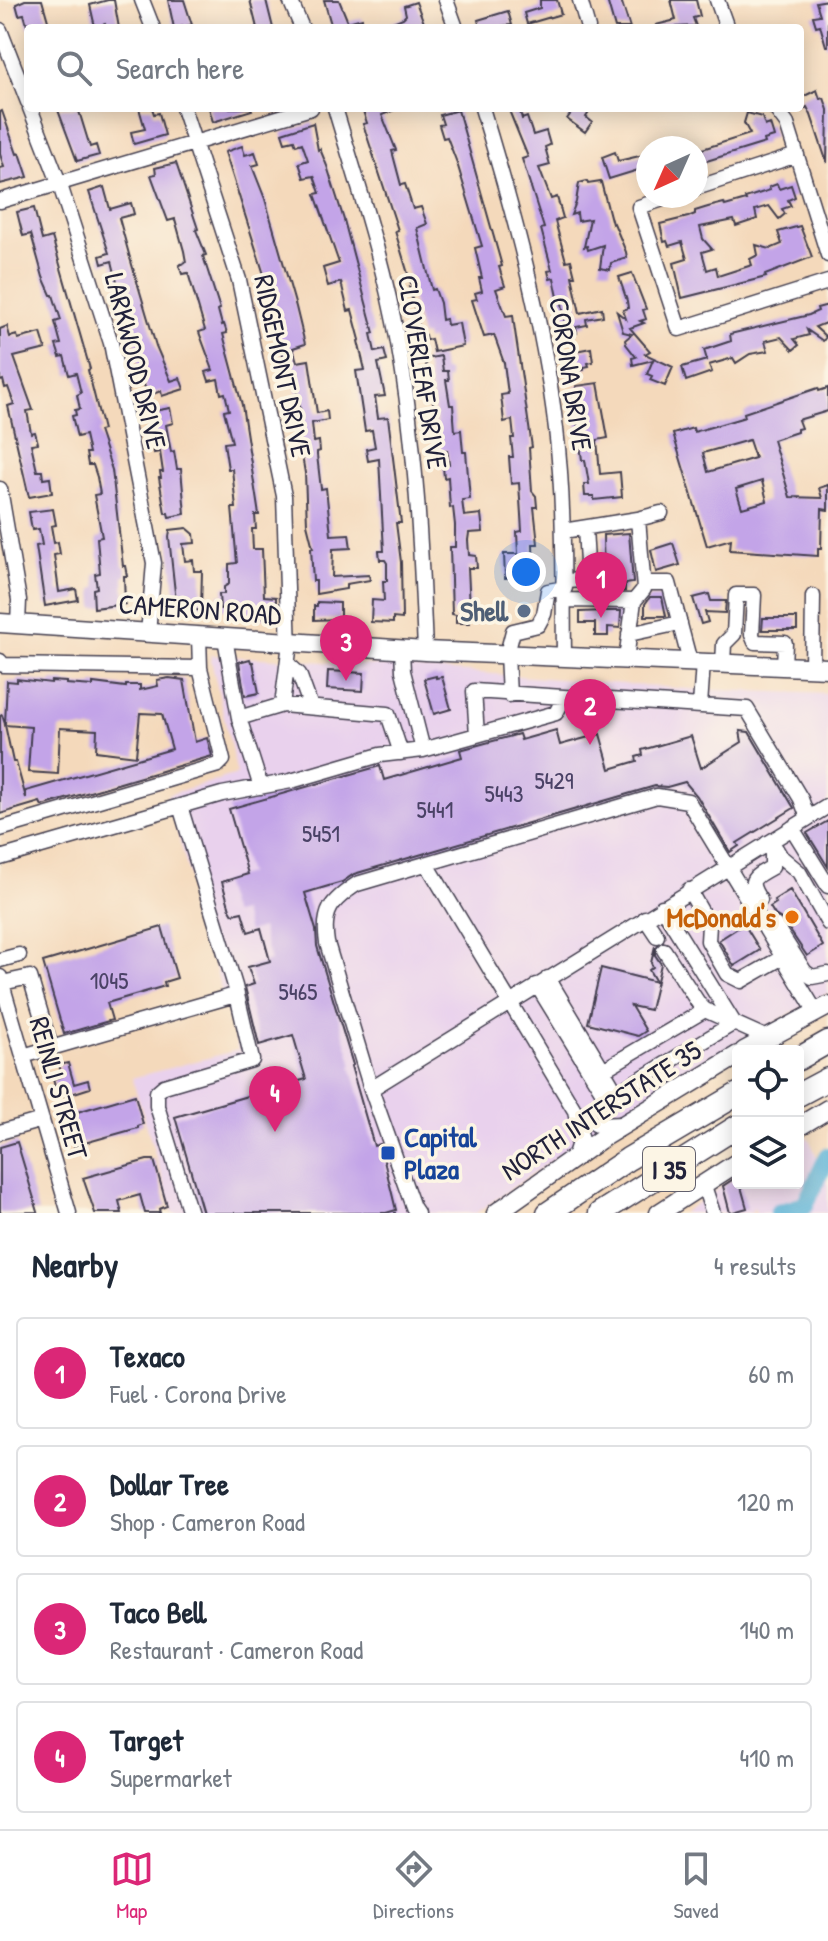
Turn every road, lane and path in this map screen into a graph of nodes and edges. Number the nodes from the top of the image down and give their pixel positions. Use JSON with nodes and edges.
{"nodes":[{"id":1,"x":142,"y":0,"type":"edge"},
{"id":2,"x":290,"y":0,"type":"edge"},
{"id":3,"x":446,"y":0,"type":"edge"},
{"id":4,"x":580,"y":0,"type":"edge"},
{"id":5,"x":717,"y":0,"type":"edge"},
{"id":6,"x":151,"y":24,"type":"edge"},
{"id":7,"x":300,"y":24,"type":"edge"},
{"id":8,"x":455,"y":24,"type":"edge"},
{"id":9,"x":584,"y":24,"type":"edge"},
{"id":10,"x":726,"y":24,"type":"edge"},
{"id":11,"x":0,"y":30,"type":"edge"},
{"id":12,"x":24,"y":92,"type":"edge"},
{"id":13,"x":32,"y":112,"type":"edge"},
{"id":14,"x":184,"y":112,"type":"edge"},
{"id":15,"x":298,"y":112,"type":"edge"},
{"id":16,"x":336,"y":112,"type":"edge"},
{"id":17,"x":483,"y":112,"type":"edge"},
{"id":18,"x":778,"y":112,"type":"edge"},
{"id":19,"x":196,"y":144,"type":"junction"},
{"id":20,"x":797,"y":155,"type":"junction"},
{"id":21,"x":708,"y":184,"type":"edge"},
{"id":22,"x":60,"y":185,"type":"junction"},
{"id":23,"x":0,"y":201,"type":"edge"},
{"id":24,"x":639,"y":208,"type":"edge"},
{"id":25,"x":828,"y":255,"type":"edge"},
{"id":26,"x":828,"y":282,"type":"edge"},
{"id":27,"x":0,"y":489,"type":"edge"},
{"id":28,"x":661,"y":513,"type":"dead end"},
{"id":29,"x":638,"y":519,"type":"junction"},
{"id":30,"x":585,"y":528,"type":"junction"},
{"id":31,"x":563,"y":531,"type":"junction"},
{"id":32,"x":644,"y":583,"type":"junction"},
{"id":33,"x":565,"y":590,"type":"junction"},
{"id":34,"x":813,"y":596,"type":"dead end"},
{"id":35,"x":634,"y":601,"type":"junction"},
{"id":36,"x":680,"y":623,"type":"junction"},
{"id":37,"x":9,"y":624,"type":"edge"},
{"id":38,"x":812,"y":633,"type":"junction"},
{"id":39,"x":148,"y":634,"type":"junction"},
{"id":40,"x":629,"y":634,"type":"junction"},
{"id":41,"x":828,"y":634,"type":"edge"},
{"id":42,"x":199,"y":637,"type":"junction"},
{"id":43,"x":225,"y":638,"type":"junction"},
{"id":44,"x":289,"y":643,"type":"junction"},
{"id":45,"x":402,"y":650,"type":"junction"},
{"id":46,"x":425,"y":651,"type":"junction"},
{"id":47,"x":507,"y":654,"type":"junction"},
{"id":48,"x":564,"y":655,"type":"junction"},
{"id":49,"x":626,"y":659,"type":"junction"},
{"id":50,"x":0,"y":661,"type":"edge"},
{"id":51,"x":697,"y":662,"type":"junction"},
{"id":52,"x":723,"y":663,"type":"junction"},
{"id":53,"x":289,"y":665,"type":"junction"},
{"id":54,"x":784,"y":666,"type":"junction"},
{"id":55,"x":200,"y":668,"type":"junction"},
{"id":56,"x":823,"y":669,"type":"edge"},
{"id":57,"x":509,"y":695,"type":"junction"},
{"id":58,"x":564,"y":698,"type":"junction"},
{"id":59,"x":282,"y":705,"type":"junction"},
{"id":60,"x":700,"y":706,"type":"junction"},
{"id":61,"x":311,"y":707,"type":"junction"},
{"id":62,"x":239,"y":718,"type":"junction"},
{"id":63,"x":477,"y":735,"type":"junction"},
{"id":64,"x":423,"y":750,"type":"junction"},
{"id":65,"x":401,"y":753,"type":"junction"},
{"id":66,"x":261,"y":787,"type":"junction"},
{"id":67,"x":180,"y":806,"type":"junction"},
{"id":68,"x":828,"y":806,"type":"edge"},
{"id":69,"x":808,"y":818,"type":"junction"},
{"id":70,"x":792,"y":828,"type":"junction"},
{"id":71,"x":0,"y":829,"type":"edge"},
{"id":72,"x":769,"y":841,"type":"junction"},
{"id":73,"x":0,"y":858,"type":"edge"},
{"id":74,"x":427,"y":864,"type":"junction"},
{"id":75,"x":778,"y":864,"type":"junction"},
{"id":76,"x":728,"y":865,"type":"junction"},
{"id":77,"x":828,"y":886,"type":"edge"},
{"id":78,"x":689,"y":890,"type":"junction"},
{"id":79,"x":662,"y":907,"type":"junction"},
{"id":80,"x":645,"y":918,"type":"junction"},
{"id":81,"x":828,"y":923,"type":"edge"},
{"id":82,"x":19,"y":955,"type":"dead end"},
{"id":83,"x":783,"y":957,"type":"junction"},
{"id":84,"x":0,"y":960,"type":"edge"},
{"id":85,"x":828,"y":974,"type":"edge"},
{"id":86,"x":1,"y":980,"type":"edge"},
{"id":87,"x":542,"y":981,"type":"junction"},
{"id":88,"x":235,"y":995,"type":"junction"},
{"id":89,"x":510,"y":1002,"type":"junction"},
{"id":90,"x":822,"y":1009,"type":"edge"},
{"id":91,"x":705,"y":1010,"type":"junction"},
{"id":92,"x":734,"y":1023,"type":"junction"},
{"id":93,"x":7,"y":1028,"type":"edge"},
{"id":94,"x":767,"y":1038,"type":"junction"},
{"id":95,"x":828,"y":1042,"type":"edge"},
{"id":96,"x":755,"y":1045,"type":"edge"},
{"id":97,"x":51,"y":1048,"type":"junction"},
{"id":98,"x":23,"y":1056,"type":"junction"},
{"id":99,"x":804,"y":1056,"type":"edge"},
{"id":100,"x":732,"y":1059,"type":"edge"},
{"id":101,"x":603,"y":1070,"type":"junction"},
{"id":102,"x":828,"y":1079,"type":"edge"},
{"id":103,"x":371,"y":1089,"type":"junction"},
{"id":104,"x":804,"y":1092,"type":"edge"},
{"id":105,"x":617,"y":1093,"type":"junction"},
{"id":106,"x":732,"y":1098,"type":"edge"},
{"id":107,"x":828,"y":1109,"type":"edge"},
{"id":108,"x":575,"y":1111,"type":"junction"},
{"id":109,"x":42,"y":1120,"type":"junction"},
{"id":110,"x":626,"y":1123,"type":"junction"},
{"id":111,"x":804,"y":1123,"type":"edge"},
{"id":112,"x":6,"y":1130,"type":"edge"},
{"id":113,"x":732,"y":1130,"type":"edge"},
{"id":114,"x":574,"y":1158,"type":"junction"},
{"id":115,"x":732,"y":1166,"type":"edge"},
{"id":116,"x":703,"y":1183,"type":"junction"},
{"id":117,"x":69,"y":1213,"type":"edge"},
{"id":118,"x":190,"y":1213,"type":"edge"},
{"id":119,"x":394,"y":1213,"type":"edge"},
{"id":120,"x":399,"y":1213,"type":"edge"},
{"id":121,"x":417,"y":1213,"type":"edge"},
{"id":122,"x":496,"y":1213,"type":"edge"},
{"id":123,"x":548,"y":1213,"type":"edge"},
{"id":124,"x":600,"y":1213,"type":"edge"},
{"id":125,"x":659,"y":1213,"type":"edge"},
{"id":126,"x":713,"y":1213,"type":"edge"}],
"edges":[{"from":1,"to":6,"type":"street"},
{"from":2,"to":7,"type":"street"},
{"from":3,"to":8,"type":"street"},
{"from":4,"to":9,"type":"street"},
{"from":5,"to":10,"type":"street"},
{"from":11,"to":12,"type":"street"},
{"from":13,"to":22,"type":"street","name":"LARKWOOD DRIVE"},
{"from":14,"to":19,"type":"street","name":"RIDGEMONT DRIVE"},
{"from":15,"to":19,"type":"street"},
{"from":16,"to":46,"type":"street","name":"CLOVERLEAF DRIVE"},
{"from":17,"to":31,"type":"street","name":"CORONA DRIVE"},
{"from":18,"to":20,"type":"street"},
{"from":19,"to":22,"type":"street"},
{"from":19,"to":44,"type":"street","name":"RIDGEMONT DRIVE"},
{"from":20,"to":21,"type":"street"},
{"from":20,"to":25,"type":"street"},
{"from":22,"to":23,"type":"street"},
{"from":22,"to":39,"type":"street","name":"LARKWOOD DRIVE"},
{"from":24,"to":26,"type":"street"},
{"from":27,"to":37,"type":"street"},
{"from":28,"to":29,"type":"street"},
{"from":29,"to":30,"type":"street"},
{"from":29,"to":32,"type":"street"},
{"from":30,"to":31,"type":"street"},
{"from":30,"to":33,"type":"street"},
{"from":31,"to":33,"type":"street","name":"CORONA DRIVE"},
{"from":32,"to":35,"type":"street"},
{"from":32,"to":36,"type":"street"},
{"from":33,"to":35,"type":"street"},
{"from":33,"to":47,"type":"street"},
{"from":33,"to":48,"type":"street","name":"CORONA DRIVE"},
{"from":34,"to":38,"type":"street"},
{"from":35,"to":40,"type":"street"},
{"from":36,"to":40,"type":"street"},
{"from":36,"to":51,"type":"street"},
{"from":37,"to":39,"type":"main road","name":"CAMERON ROAD"},
{"from":38,"to":41,"type":"street"},
{"from":38,"to":56,"type":"street"},
{"from":39,"to":42,"type":"main road","name":"CAMERON ROAD"},
{"from":40,"to":49,"type":"street"},
{"from":42,"to":43,"type":"main road","name":"CAMERON ROAD"},
{"from":42,"to":55,"type":"street"},
{"from":43,"to":44,"type":"main road","name":"CAMERON ROAD"},
{"from":43,"to":62,"type":"street"},
{"from":44,"to":45,"type":"main road","name":"CAMERON ROAD"},
{"from":44,"to":53,"type":"street","name":"RIDGEMONT DRIVE"},
{"from":45,"to":46,"type":"main road","name":"CAMERON ROAD"},
{"from":45,"to":64,"type":"street"},
{"from":46,"to":47,"type":"main road","name":"CAMERON ROAD"},
{"from":47,"to":48,"type":"main road","name":"CAMERON ROAD"},
{"from":47,"to":57,"type":"street"},
{"from":48,"to":49,"type":"main road","name":"CAMERON ROAD"},
{"from":49,"to":51,"type":"main road","name":"CAMERON ROAD"},
{"from":50,"to":55,"type":"street"},
{"from":51,"to":52,"type":"main road","name":"CAMERON ROAD"},
{"from":51,"to":60,"type":"street"},
{"from":52,"to":54,"type":"main road","name":"CAMERON ROAD"},
{"from":52,"to":54,"type":"street"},
{"from":53,"to":59,"type":"street","name":"RIDGEMONT DRIVE"},
{"from":53,"to":61,"type":"street"},
{"from":54,"to":56,"type":"main road","name":"CAMERON ROAD"},
{"from":55,"to":71,"type":"street"},
{"from":57,"to":58,"type":"street"},
{"from":57,"to":63,"type":"street"},
{"from":58,"to":60,"type":"street"},
{"from":58,"to":63,"type":"street"},
{"from":59,"to":61,"type":"street"},
{"from":59,"to":62,"type":"street"},
{"from":60,"to":69,"type":"street"},
{"from":61,"to":65,"type":"street"},
{"from":62,"to":66,"type":"street"},
{"from":63,"to":64,"type":"street"},
{"from":64,"to":65,"type":"street"},
{"from":65,"to":66,"type":"street"},
{"from":66,"to":67,"type":"street"},
{"from":67,"to":73,"type":"street"},
{"from":67,"to":88,"type":"street"},
{"from":68,"to":69,"type":"street"},
{"from":69,"to":70,"type":"street"},
{"from":70,"to":72,"type":"street"},
{"from":70,"to":77,"type":"street"},
{"from":72,"to":75,"type":"street"},
{"from":72,"to":76,"type":"street"},
{"from":74,"to":76,"type":"street"},
{"from":74,"to":89,"type":"street"},
{"from":74,"to":103,"type":"street"},
{"from":75,"to":81,"type":"street"},
{"from":75,"to":85,"type":"street"},
{"from":76,"to":78,"type":"street"},
{"from":76,"to":83,"type":"street"},
{"from":78,"to":79,"type":"street"},
{"from":78,"to":83,"type":"street"},
{"from":79,"to":80,"type":"street"},
{"from":79,"to":92,"type":"street"},
{"from":80,"to":87,"type":"street"},
{"from":80,"to":91,"type":"street"},
{"from":82,"to":84,"type":"street"},
{"from":83,"to":90,"type":"street"},
{"from":86,"to":93,"type":"street","name":"REINLI STREET"},
{"from":86,"to":97,"type":"street"},
{"from":87,"to":89,"type":"street"},
{"from":87,"to":101,"type":"street"},
{"from":87,"to":105,"type":"street"},
{"from":88,"to":97,"type":"street"},
{"from":88,"to":118,"type":"street"},
{"from":89,"to":103,"type":"street"},
{"from":89,"to":108,"type":"street"},
{"from":90,"to":94,"type":"main road","name":"NORTH INTERSTATE 35"},
{"from":91,"to":92,"type":"street"},
{"from":91,"to":101,"type":"street"},
{"from":92,"to":94,"type":"street"},
{"from":92,"to":105,"type":"street"},
{"from":93,"to":98,"type":"street","name":"REINLI STREET"},
{"from":94,"to":96,"type":"main road","name":"NORTH INTERSTATE 35"},
{"from":95,"to":99,"type":"highway"},
{"from":97,"to":98,"type":"street"},
{"from":98,"to":109,"type":"street","name":"REINLI STREET"},
{"from":100,"to":110,"type":"main road","name":"NORTH INTERSTATE 35"},
{"from":101,"to":105,"type":"street"},
{"from":102,"to":104,"type":"highway"},
{"from":103,"to":121,"type":"street"},
{"from":106,"to":123,"type":"highway","number":"I 35"},
{"from":107,"to":111,"type":"main road"},
{"from":108,"to":110,"type":"street"},
{"from":108,"to":114,"type":"street"},
{"from":109,"to":112,"type":"street"},
{"from":109,"to":117,"type":"street","name":"REINLI STREET"},
{"from":110,"to":114,"type":"main road","name":"NORTH INTERSTATE 35"},
{"from":113,"to":124,"type":"highway","number":"I 35"},
{"from":114,"to":122,"type":"main road","name":"NORTH INTERSTATE 35"},
{"from":115,"to":116,"type":"main road"},
{"from":116,"to":125,"type":"main road"},
{"from":116,"to":126,"type":"street"},
{"from":119,"to":120,"type":"path"}]}
